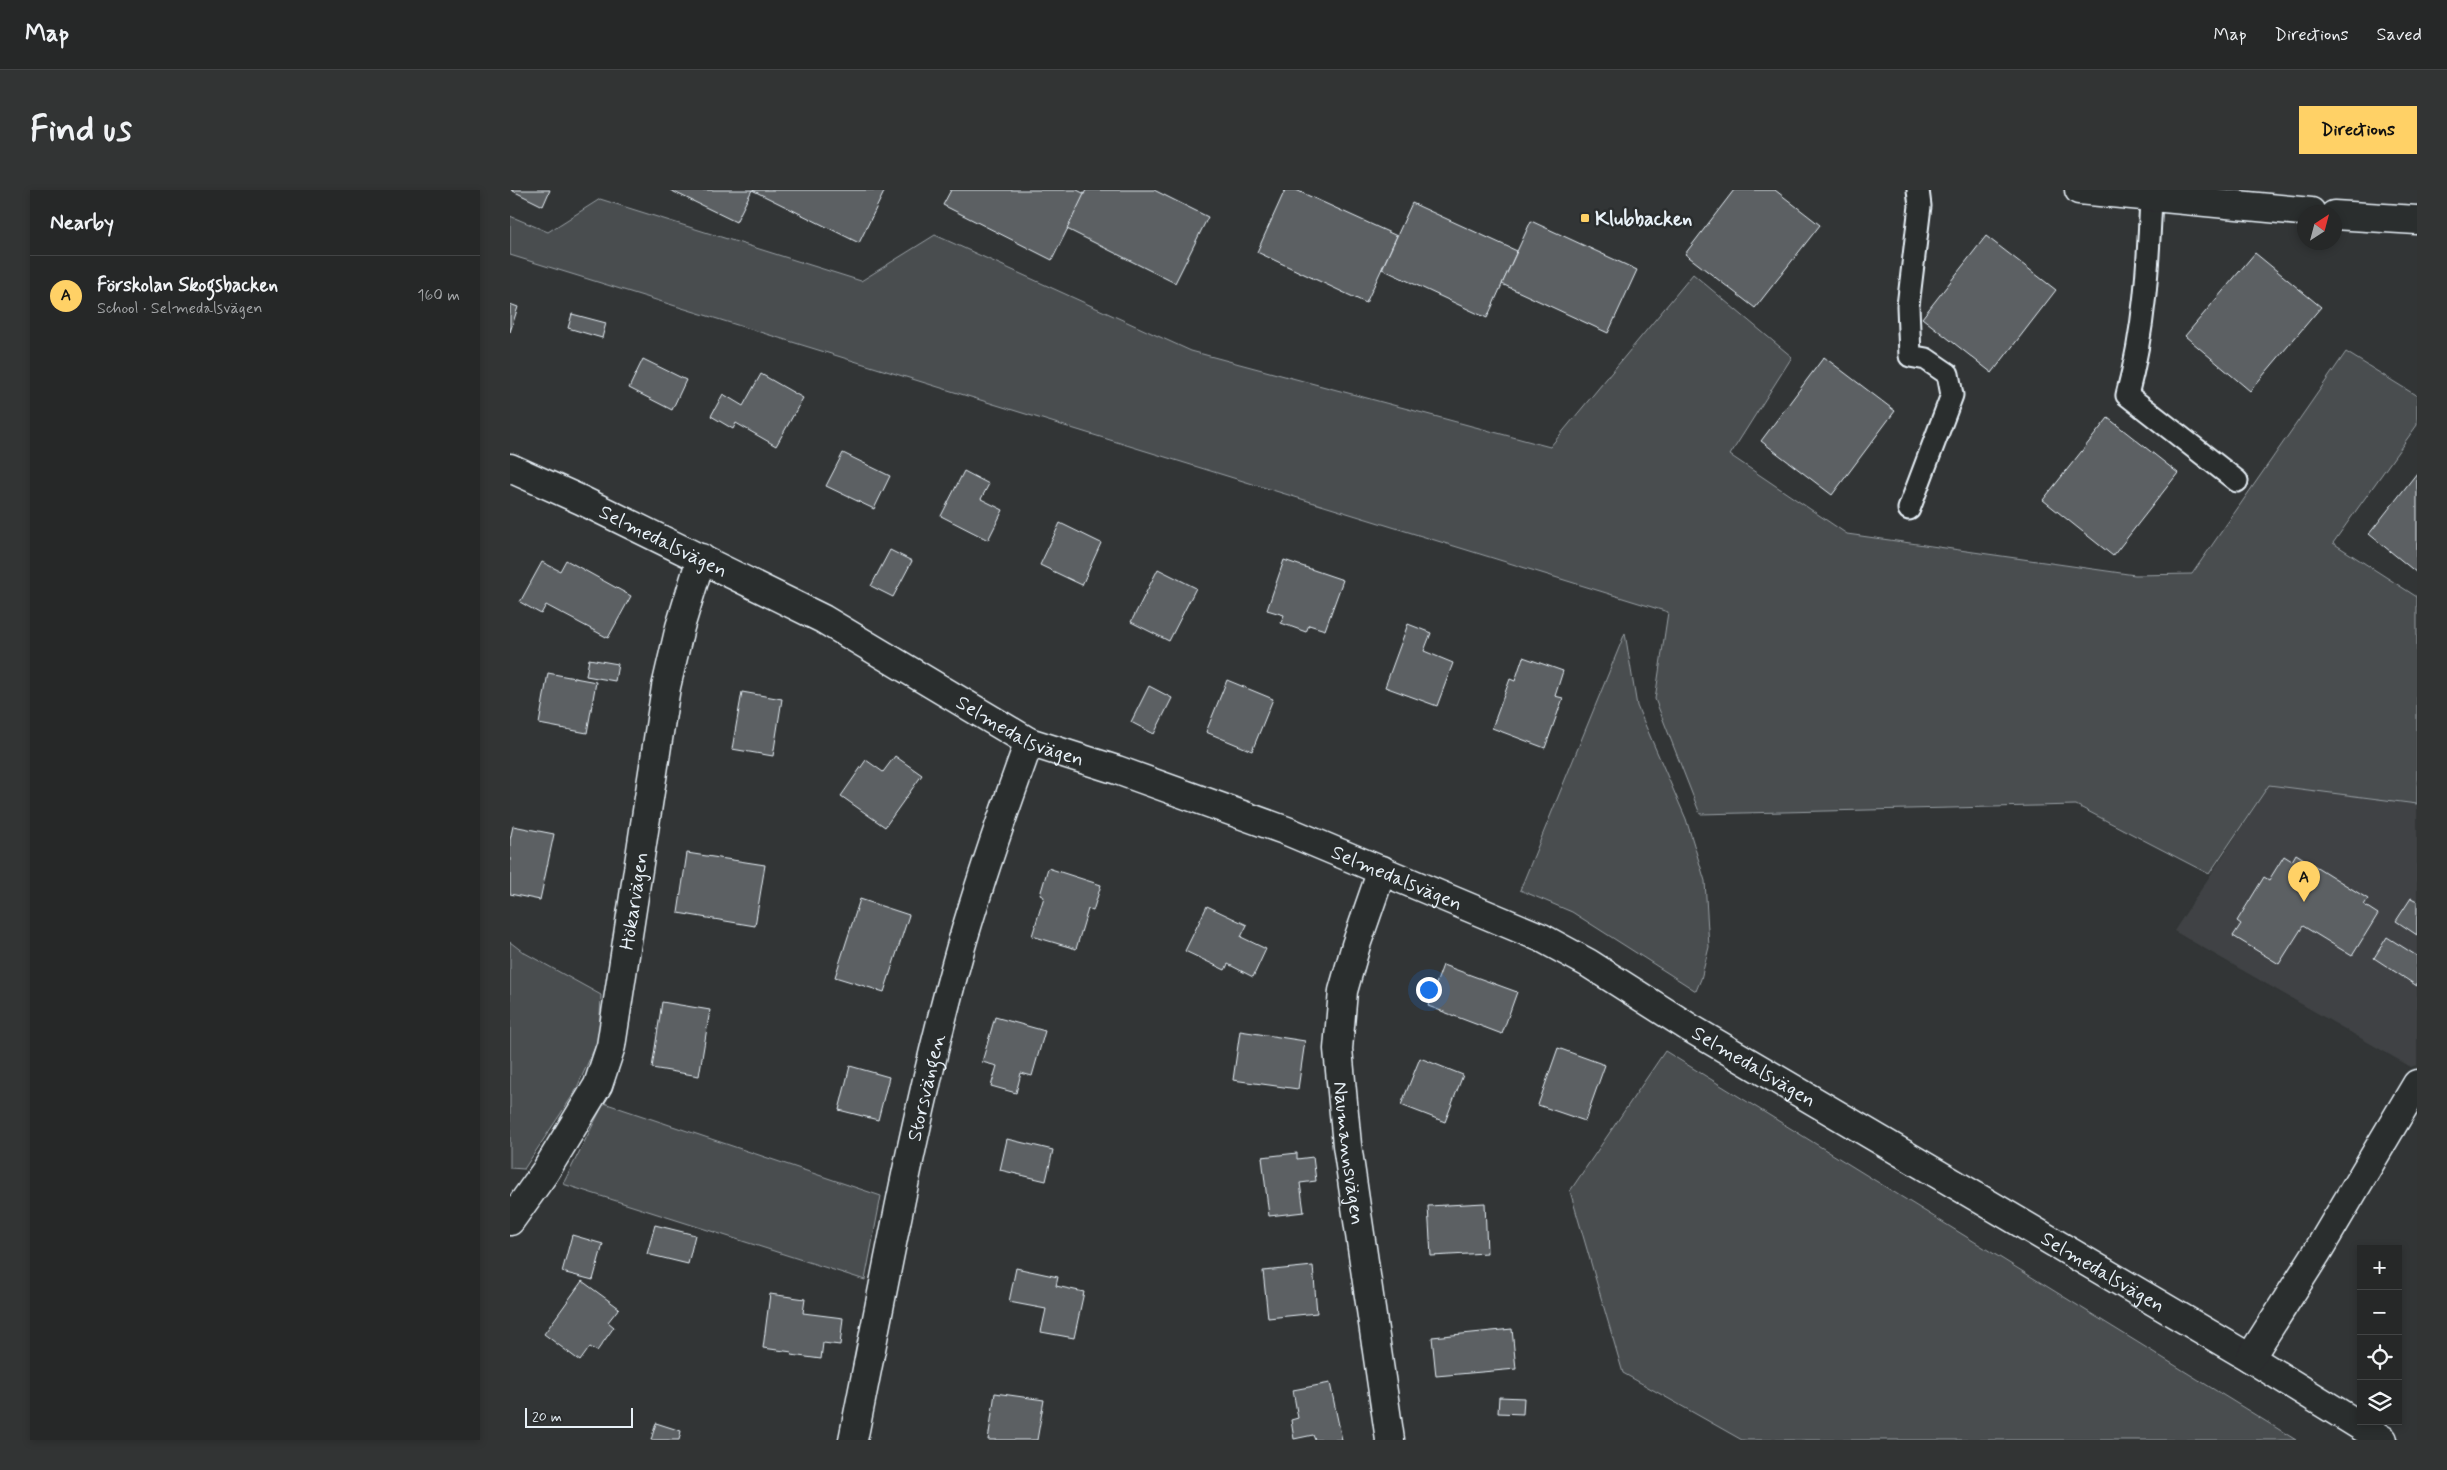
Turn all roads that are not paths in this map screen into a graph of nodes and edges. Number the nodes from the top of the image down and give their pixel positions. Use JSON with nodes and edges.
{"nodes":[{"id":1,"x":1918,"y":190,"type":"edge"},
{"id":2,"x":2079,"y":190,"type":"edge"},
{"id":3,"x":2151,"y":198,"type":"junction"},
{"id":4,"x":2297,"y":211,"type":"edge"},
{"id":5,"x":2342,"y":215,"type":"edge"},
{"id":6,"x":2417,"y":220,"type":"edge"},
{"id":7,"x":510,"y":468,"type":"edge"},
{"id":8,"x":2236,"y":482,"type":"dead end"},
{"id":9,"x":1909,"y":509,"type":"dead end"},
{"id":10,"x":701,"y":558,"type":"junction"},
{"id":11,"x":1028,"y":742,"type":"junction"},
{"id":12,"x":1382,"y":870,"type":"junction"},
{"id":13,"x":2417,"y":1084,"type":"edge"},
{"id":14,"x":510,"y":1221,"type":"edge"},
{"id":15,"x":2250,"y":1358,"type":"junction"},
{"id":16,"x":853,"y":1440,"type":"edge"},
{"id":17,"x":1390,"y":1440,"type":"edge"},
{"id":18,"x":2383,"y":1440,"type":"edge"}],
"edges":[{"from":1,"to":9,"type":"lane"},
{"from":2,"to":3,"type":"street"},
{"from":3,"to":4,"type":"street"},
{"from":3,"to":8,"type":"lane"},
{"from":5,"to":6,"type":"street"},
{"from":7,"to":10,"type":"street","name":"Selmedalsvägen"},
{"from":10,"to":11,"type":"street","name":"Selmedalsvägen"},
{"from":10,"to":14,"type":"street","name":"Hökarvägen"},
{"from":11,"to":12,"type":"street","name":"Selmedalsvägen"},
{"from":11,"to":16,"type":"street","name":"Storsvängen"},
{"from":12,"to":15,"type":"street","name":"Selmedalsvägen"},
{"from":12,"to":17,"type":"street","name":"Naumannsvägen"},
{"from":13,"to":15,"type":"street"},
{"from":15,"to":18,"type":"street","name":"Selmedalsvägen"}]}
